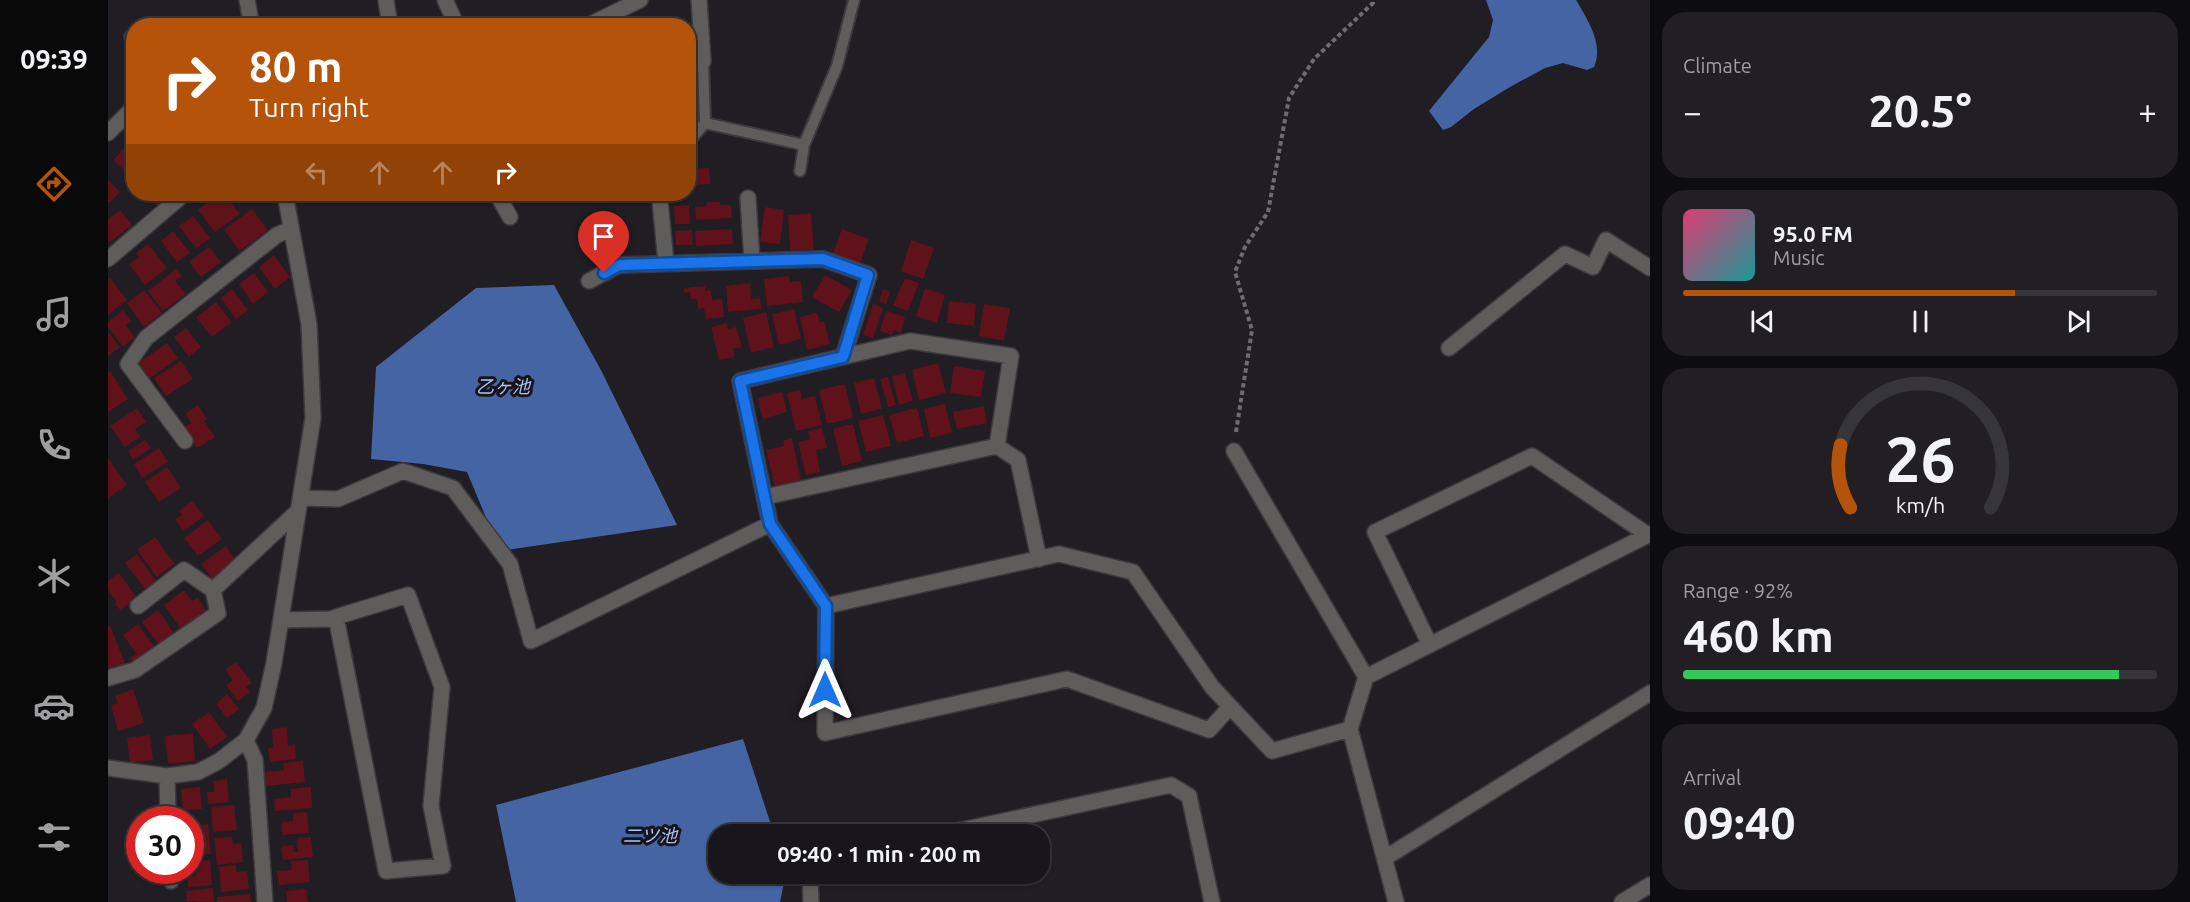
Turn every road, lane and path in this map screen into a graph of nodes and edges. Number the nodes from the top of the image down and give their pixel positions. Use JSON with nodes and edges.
{"nodes":[{"id":1,"x":247,"y":0,"type":"edge"},
{"id":2,"x":445,"y":0,"type":"edge"},
{"id":3,"x":640,"y":0,"type":"edge"},
{"id":4,"x":699,"y":0,"type":"edge"},
{"id":5,"x":854,"y":0,"type":"edge"},
{"id":6,"x":1373,"y":0,"type":"edge"},
{"id":7,"x":391,"y":2,"type":"edge"},
{"id":8,"x":250,"y":18,"type":"edge"},
{"id":9,"x":390,"y":18,"type":"edge"},
{"id":10,"x":453,"y":18,"type":"edge"},
{"id":11,"x":603,"y":18,"type":"edge"},
{"id":12,"x":703,"y":61,"type":"junction"},
{"id":13,"x":696,"y":64,"type":"edge"},
{"id":14,"x":126,"y":115,"type":"edge"},
{"id":15,"x":705,"y":123,"type":"junction"},
{"id":16,"x":108,"y":133,"type":"edge"},
{"id":17,"x":696,"y":134,"type":"edge"},
{"id":18,"x":804,"y":145,"type":"junction"},
{"id":19,"x":800,"y":171,"type":"dead end"},
{"id":20,"x":747,"y":198,"type":"dead end"},
{"id":21,"x":176,"y":201,"type":"edge"},
{"id":22,"x":286,"y":201,"type":"edge"},
{"id":23,"x":501,"y":201,"type":"edge"},
{"id":24,"x":660,"y":201,"type":"dead end"},
{"id":25,"x":510,"y":217,"type":"dead end"},
{"id":26,"x":291,"y":230,"type":"junction"},
{"id":27,"x":108,"y":259,"type":"edge"},
{"id":28,"x":752,"y":261,"type":"junction"},
{"id":29,"x":666,"y":263,"type":"junction"},
{"id":30,"x":1650,"y":268,"type":"edge"},
{"id":31,"x":589,"y":281,"type":"dead end"},
{"id":32,"x":1449,"y":348,"type":"dead end"},
{"id":33,"x":843,"y":357,"type":"junction"},
{"id":34,"x":185,"y":441,"type":"dead end"},
{"id":35,"x":997,"y":446,"type":"junction"},
{"id":36,"x":1234,"y":451,"type":"joint"},
{"id":37,"x":765,"y":498,"type":"junction"},
{"id":38,"x":299,"y":505,"type":"junction"},
{"id":39,"x":770,"y":524,"type":"junction"},
{"id":40,"x":1649,"y":535,"type":"edge"},
{"id":41,"x":1039,"y":559,"type":"junction"},
{"id":42,"x":213,"y":590,"type":"junction"},
{"id":43,"x":138,"y":606,"type":"dead end"},
{"id":44,"x":826,"y":606,"type":"junction"},
{"id":45,"x":336,"y":617,"type":"junction"},
{"id":46,"x":281,"y":620,"type":"junction"},
{"id":47,"x":1430,"y":645,"type":"junction"},
{"id":48,"x":1366,"y":677,"type":"junction"},
{"id":49,"x":108,"y":678,"type":"edge"},
{"id":50,"x":1650,"y":693,"type":"edge"},
{"id":51,"x":1230,"y":707,"type":"junction"},
{"id":52,"x":1350,"y":729,"type":"junction"},
{"id":53,"x":246,"y":740,"type":"junction"},
{"id":54,"x":108,"y":768,"type":"edge"},
{"id":55,"x":166,"y":776,"type":"junction"},
{"id":56,"x":167,"y":806,"type":"edge"},
{"id":57,"x":990,"y":824,"type":"edge"},
{"id":58,"x":1385,"y":858,"type":"junction"},
{"id":59,"x":810,"y":884,"type":"edge"},
{"id":60,"x":1650,"y":885,"type":"edge"},
{"id":61,"x":265,"y":902,"type":"edge"},
{"id":62,"x":811,"y":902,"type":"edge"},
{"id":63,"x":1212,"y":902,"type":"edge"},
{"id":64,"x":1396,"y":902,"type":"edge"},
{"id":65,"x":1622,"y":902,"type":"edge"}],
"edges":[{"from":1,"to":8,"type":"street"},
{"from":2,"to":10,"type":"street"},
{"from":3,"to":11,"type":"street"},
{"from":4,"to":12,"type":"street"},
{"from":5,"to":18,"type":"lane"},
{"from":6,"to":36,"type":"path"},
{"from":7,"to":9,"type":"street"},
{"from":12,"to":13,"type":"street"},
{"from":12,"to":15,"type":"lane"},
{"from":14,"to":16,"type":"street"},
{"from":15,"to":17,"type":"lane"},
{"from":15,"to":18,"type":"lane"},
{"from":18,"to":19,"type":"lane"},
{"from":20,"to":28,"type":"street"},
{"from":21,"to":27,"type":"street"},
{"from":22,"to":26,"type":"street"},
{"from":23,"to":25,"type":"street"},
{"from":24,"to":29,"type":"street"},
{"from":26,"to":34,"type":"street"},
{"from":26,"to":38,"type":"street"},
{"from":28,"to":29,"type":"street"},
{"from":28,"to":33,"type":"street"},
{"from":29,"to":31,"type":"street"},
{"from":30,"to":32,"type":"street"},
{"from":33,"to":35,"type":"street"},
{"from":33,"to":37,"type":"street"},
{"from":35,"to":37,"type":"street"},
{"from":35,"to":41,"type":"street"},
{"from":36,"to":48,"type":"street"},
{"from":37,"to":39,"type":"street"},
{"from":38,"to":39,"type":"street"},
{"from":38,"to":42,"type":"street"},
{"from":38,"to":46,"type":"street"},
{"from":39,"to":44,"type":"street"},
{"from":40,"to":47,"type":"street"},
{"from":40,"to":47,"type":"street"},
{"from":41,"to":44,"type":"street"},
{"from":41,"to":51,"type":"street"},
{"from":42,"to":43,"type":"street"},
{"from":42,"to":49,"type":"street"},
{"from":44,"to":51,"type":"street"},
{"from":45,"to":45,"type":"street"},
{"from":45,"to":46,"type":"street"},
{"from":46,"to":53,"type":"street"},
{"from":47,"to":48,"type":"street"},
{"from":48,"to":52,"type":"street"},
{"from":50,"to":58,"type":"street"},
{"from":51,"to":52,"type":"street"},
{"from":52,"to":58,"type":"street"},
{"from":53,"to":55,"type":"street"},
{"from":53,"to":61,"type":"street"},
{"from":54,"to":55,"type":"street"},
{"from":55,"to":56,"type":"street"},
{"from":57,"to":63,"type":"street"},
{"from":58,"to":64,"type":"street"},
{"from":59,"to":62,"type":"street"},
{"from":60,"to":65,"type":"street"}]}
